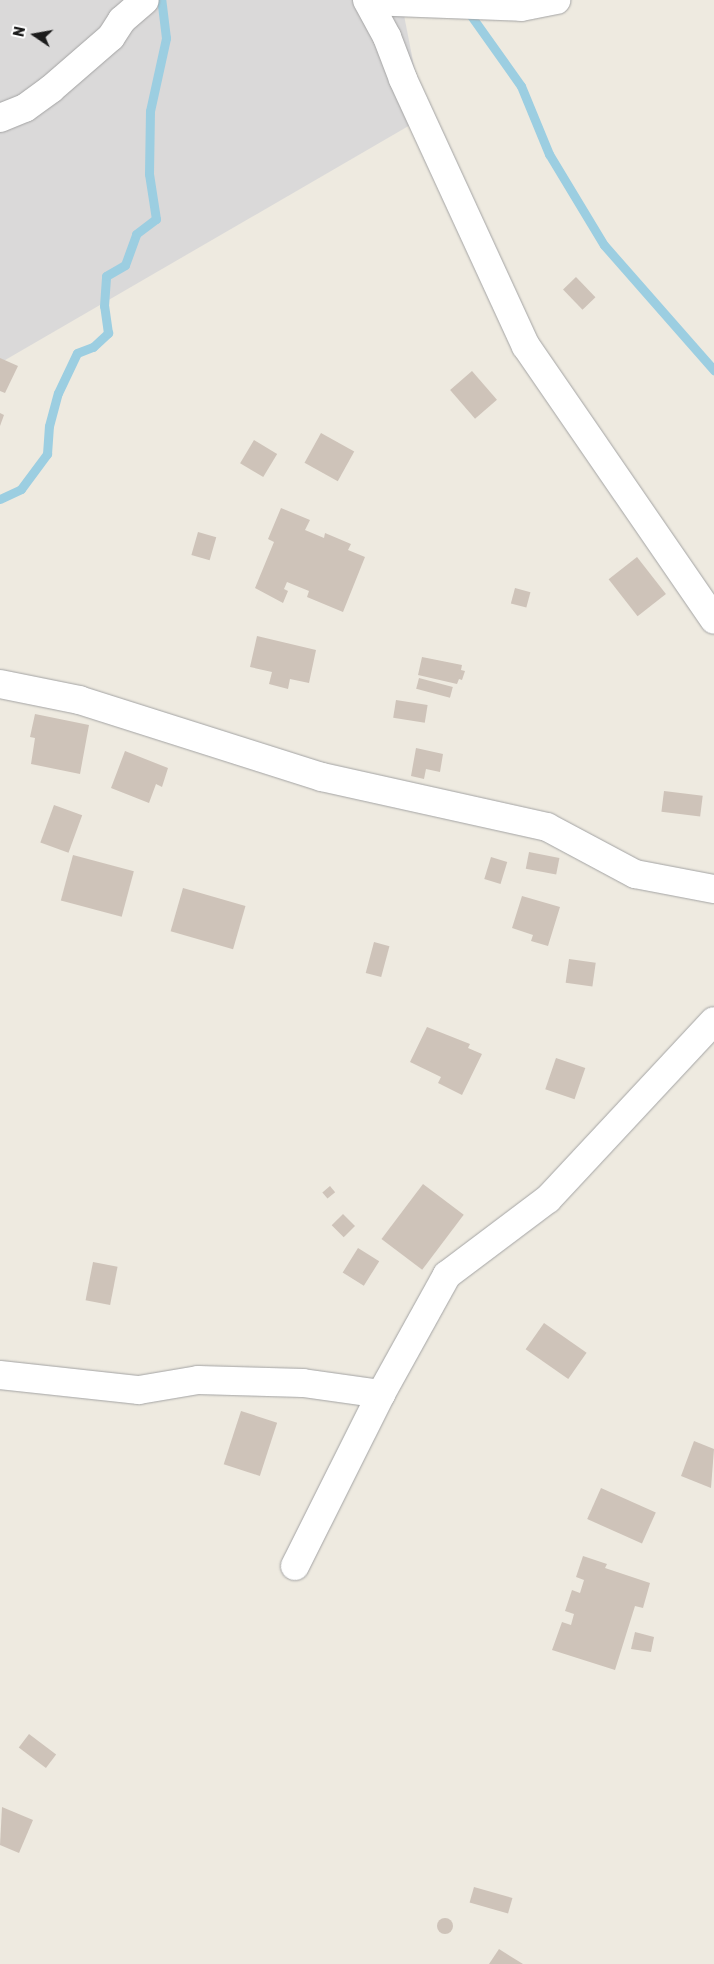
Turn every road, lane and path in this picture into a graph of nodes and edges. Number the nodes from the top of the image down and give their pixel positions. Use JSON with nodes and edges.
{"nodes":[{"id":1,"x":145,"y":0,"type":"edge"},
{"id":2,"x":367,"y":0,"type":"edge"},
{"id":3,"x":556,"y":0,"type":"edge"},
{"id":4,"x":0,"y":118,"type":"edge"},
{"id":5,"x":714,"y":620,"type":"edge"},
{"id":6,"x":0,"y":684,"type":"edge"},
{"id":7,"x":714,"y":889,"type":"edge"},
{"id":8,"x":714,"y":1021,"type":"edge"},
{"id":9,"x":0,"y":1375,"type":"edge"},
{"id":10,"x":381,"y":1394,"type":"junction"},
{"id":11,"x":295,"y":1566,"type":"dead end"}],
"edges":[{"from":1,"to":4,"type":"street"},
{"from":2,"to":3,"type":"street"},
{"from":2,"to":5,"type":"street"},
{"from":6,"to":7,"type":"street"},
{"from":8,"to":10,"type":"street"},
{"from":9,"to":10,"type":"street"},
{"from":10,"to":11,"type":"street"}]}
